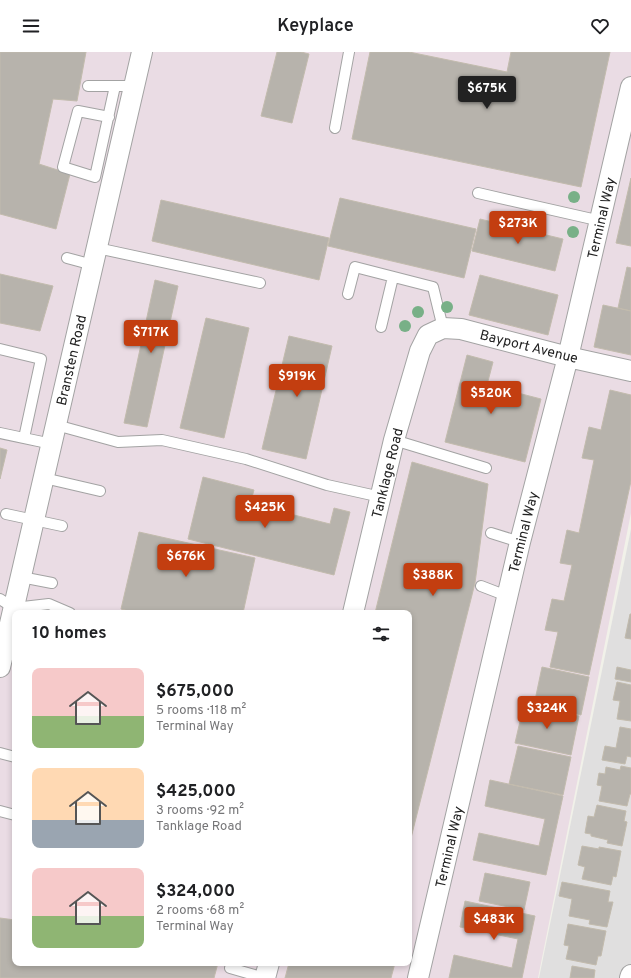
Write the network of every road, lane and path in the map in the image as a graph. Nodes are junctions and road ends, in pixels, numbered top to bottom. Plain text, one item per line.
1 (142, 52) edge
2 (349, 52) edge
3 (88, 86) dead end
4 (125, 86) junction
5 (631, 87) edge
6 (108, 117) junction
7 (336, 128) dead end
8 (478, 193) dead end
9 (601, 221) junction
10 (95, 257) junction
11 (67, 258) dead end
12 (393, 277) junction
13 (260, 283) dead end
14 (348, 294) dead end
15 (381, 327) dead end
16 (435, 332) junction
17 (0, 349) edge
18 (568, 357) junction
19 (631, 371) edge
20 (56, 425) junction
21 (0, 433) edge
22 (24, 438) junction
23 (394, 440) junction
24 (52, 444) junction
25 (486, 468) dead end
26 (44, 478) junction
27 (100, 491) dead end
28 (381, 497) junction
29 (6, 514) dead end
30 (34, 519) junction
31 (62, 526) dead end
32 (491, 533) dead end
33 (520, 542) junction
34 (21, 577) junction
35 (52, 583) dead end
36 (481, 586) dead end
37 (507, 596) junction
38 (7, 604) edge
39 (63, 610) edge
40 (354, 610) edge
41 (10, 649) edge
42 (0, 668) edge
43 (0, 753) edge
44 (12, 756) edge
45 (0, 811) edge
46 (12, 814) edge
47 (268, 966) edge
48 (230, 968) dead end
49 (265, 978) edge
50 (418, 978) edge

1 - 4 street, Bransten Road
2 - 7 lane
3 - 4 lane
4 - 6 lane
4 - 10 street, Bransten Road
5 - 9 street, Terminal Way
6 - 6 lane
8 - 9 lane
9 - 18 street, Terminal Way
10 - 11 lane
10 - 13 lane
10 - 20 street, Bransten Road
12 - 14 lane
12 - 15 lane
12 - 16 lane
16 - 18 street, Bayport Avenue
16 - 23 street, Tanklage Road
17 - 22 lane
18 - 19 street, Bayport Avenue
18 - 33 street, Terminal Way
20 - 24 street, Bransten Road
20 - 28 lane
21 - 22 lane
22 - 24 lane
23 - 25 lane
23 - 28 street, Tanklage Road
24 - 26 street, Bransten Road
26 - 27 lane
26 - 30 street, Bransten Road
28 - 40 street, Tanklage Road
29 - 30 lane
30 - 31 lane
30 - 34 street, Bransten Road
32 - 33 lane
33 - 37 street, Terminal Way
34 - 35 lane
34 - 38 street, Bransten Road
36 - 37 lane
37 - 50 street, Terminal Way
38 - 39 lane
38 - 41 street, Bransten Road
41 - 42 street, Bransten Road
43 - 44 lane
45 - 46 lane
47 - 49 street
48 - 49 lane

